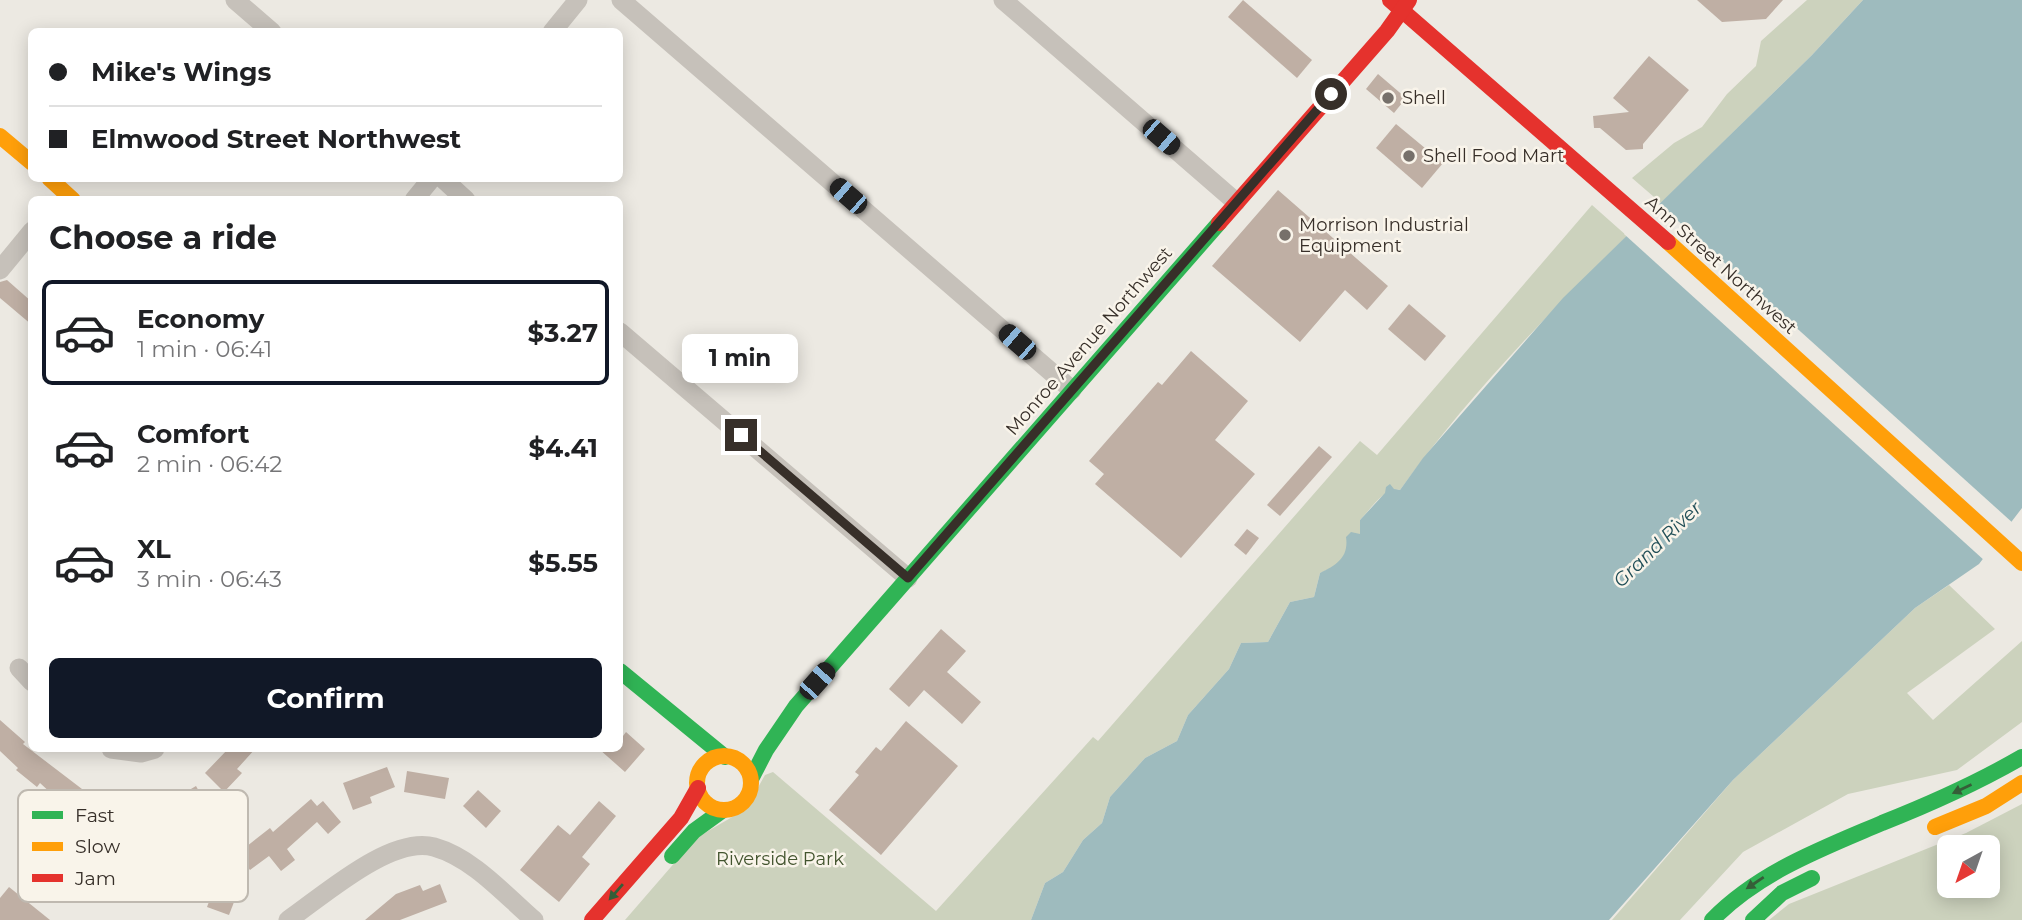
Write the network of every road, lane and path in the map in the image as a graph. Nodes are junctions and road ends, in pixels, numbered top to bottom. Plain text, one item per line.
1 (235, 0) edge
2 (578, 0) edge
3 (621, 0) edge
4 (1003, 0) edge
5 (1400, 3) edge
6 (267, 28) edge
7 (555, 28) edge
8 (0, 136) edge
9 (28, 160) edge
10 (52, 182) edge
11 (429, 182) edge
12 (446, 182) edge
13 (64, 196) edge
14 (417, 196) edge
15 (462, 196) edge
16 (1237, 202) junction
17 (28, 236) edge
18 (0, 270) edge
19 (623, 335) edge
20 (1072, 390) junction
21 (2022, 563) edge
22 (908, 578) junction
23 (623, 674) edge
24 (656, 703) junction
25 (796, 706) junction
26 (728, 757) junction
27 (2022, 757) edge
28 (751, 779) junction
29 (698, 783) junction
30 (2022, 783) edge
31 (723, 810) junction
32 (1924, 832) dead end
33 (663, 838) junction
34 (677, 850) junction
35 (661, 868) dead end
36 (1826, 873) dead end
37 (288, 920) edge
38 (534, 920) edge
39 (592, 920) edge
40 (1712, 920) edge
41 (1753, 920) edge

1 - 6 street
2 - 7 street
3 - 20 street
4 - 16 street
5 - 16 main road, Monroe Avenue Northwest
5 - 21 main road, Ann Street Northwest
8 - 9 main road
10 - 13 main road
11 - 14 street
12 - 15 street
16 - 20 main road, Monroe Avenue Northwest
17 - 18 street
19 - 22 street
20 - 22 main road, Monroe Avenue Northwest
22 - 25 main road, Monroe Avenue Northwest
23 - 24 main road
24 - 26 main road
24 - 29 main road
25 - 26 main road, Monroe Avenue Northwest
25 - 28 main road, Monroe Avenue Northwest
26 - 28 main road
26 - 29 main road
27 -> 40 main road
28 - 31 main road
29 - 31 main road
29 - 33 main road
30 - 32 main road
31 - 34 main road
33 - 34 main road
33 -> 39 main road
34 - 35 main road
36 - 41 main road
37 - 38 street

